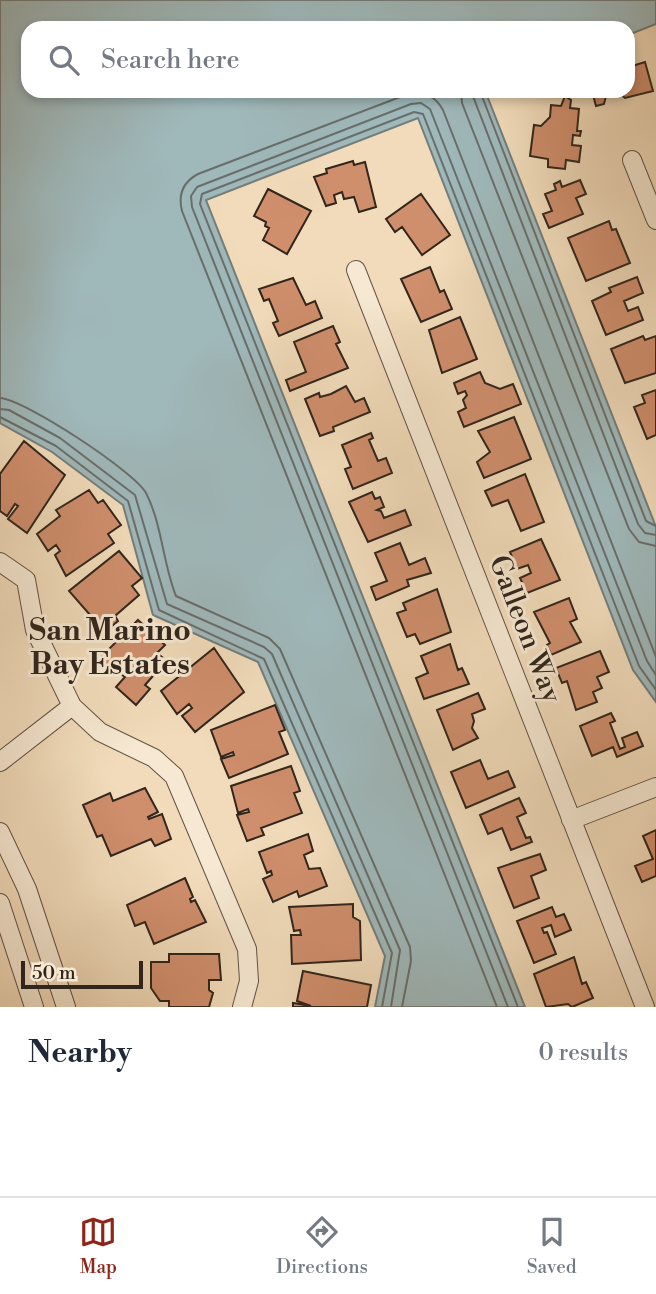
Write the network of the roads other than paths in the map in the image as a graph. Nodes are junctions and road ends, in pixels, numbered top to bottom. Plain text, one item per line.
1 (632, 160) dead end
2 (656, 220) edge
3 (356, 270) dead end
4 (0, 562) edge
5 (72, 706) junction
6 (0, 762) edge
7 (656, 787) edge
8 (571, 820) junction
9 (0, 832) edge
10 (0, 902) edge
11 (34, 1007) edge
12 (65, 1007) edge
13 (242, 1007) edge
14 (645, 1007) edge

1 - 2 street
3 - 8 street, Galleon Way
4 - 5 street
5 - 6 street
5 - 13 street
7 - 8 street
8 - 14 street, Galleon Way
9 - 12 street
10 - 11 street

